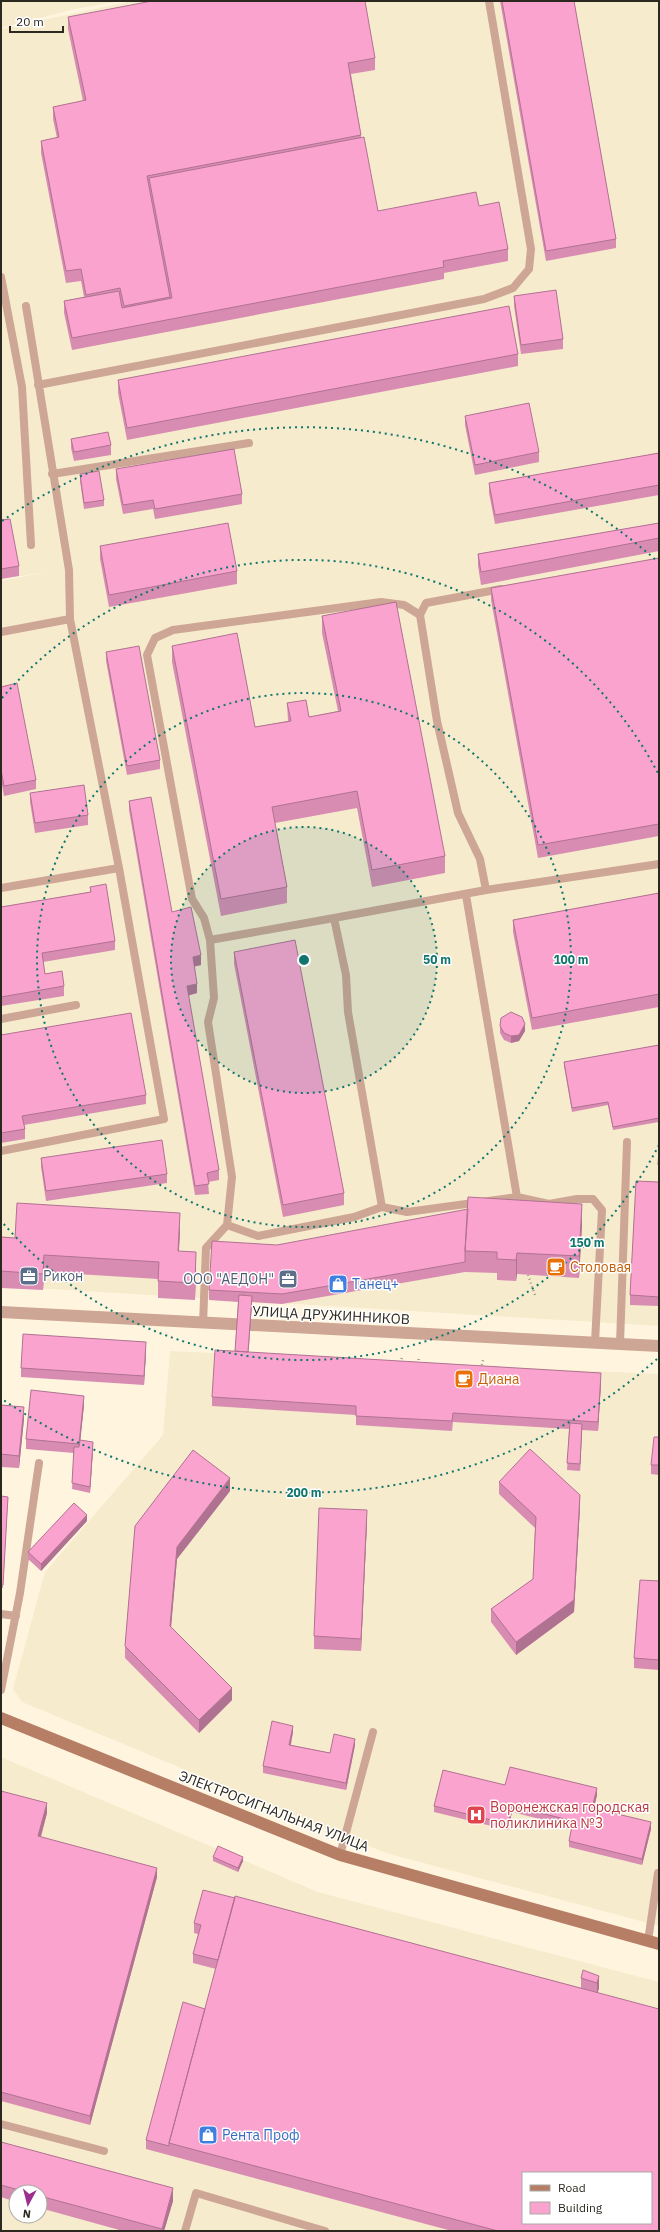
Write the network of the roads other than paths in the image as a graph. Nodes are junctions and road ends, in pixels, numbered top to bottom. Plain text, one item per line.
1 (489, 1) edge
2 (1, 277) edge
3 (26, 306) dead end
4 (38, 385) junction
5 (249, 442) dead end
6 (52, 474) junction
7 (31, 545) dead end
8 (511, 587) edge
9 (420, 614) junction
10 (70, 619) junction
11 (1, 632) edge
12 (659, 864) edge
13 (119, 868) junction
14 (1, 888) edge
15 (486, 890) junction
16 (466, 894) junction
17 (334, 918) junction
18 (210, 940) junction
19 (76, 1005) dead end
20 (1, 1019) edge
21 (627, 1142) dead end
22 (1, 1151) edge
23 (517, 1197) junction
24 (382, 1207) junction
25 (227, 1225) junction
26 (590, 1280) dead end
27 (599, 1285) junction
28 (1, 1312) edge
29 (203, 1324) junction
30 (595, 1342) junction
31 (620, 1344) junction
32 (659, 1346) edge
33 (39, 1463) dead end
34 (1, 1614) edge
35 (16, 1616) junction
36 (1, 1690) edge
37 (1, 1718) edge
38 (373, 1732) dead end
39 (340, 1855) junction
40 (658, 1874) edge
41 (653, 1943) edge
42 (1, 2124) edge
43 (104, 2151) dead end
44 (184, 2231) edge
45 (325, 2231) edge

1 - 4 lane
2 - 7 lane
3 - 4 lane
4 - 6 lane
5 - 6 lane
6 - 10 lane
8 - 9 lane
9 - 15 lane
9 - 18 lane
10 - 11 lane
10 - 13 lane
12 - 15 lane
13 - 14 lane
13 - 22 lane
15 - 16 lane
16 - 17 lane
16 - 23 lane
17 - 18 lane
17 - 24 lane
18 - 25 lane
19 - 20 lane
21 - 31 lane
23 - 24 lane
23 - 27 lane
24 - 25 lane
25 - 29 lane
26 - 27 lane
27 - 30 lane
28 - 29 street, УЛИЦА ДРУЖИННИКОВ
29 - 30 street, УЛИЦА ДРУЖИННИКОВ
30 - 31 street, УЛИЦА ДРУЖИННИКОВ
31 - 32 street, УЛИЦА ДРУЖИННИКОВ
33 - 35 lane
34 - 35 lane
35 - 36 lane
37 - 39 street, ЭЛЕКТРОСИГНАЛЬНАЯ УЛИЦА
38 - 39 lane
39 - 41 street, ЭЛЕКТРОСИГНАЛЬНАЯ УЛИЦА
40 - 41 lane
42 - 43 lane
44 - 45 lane

